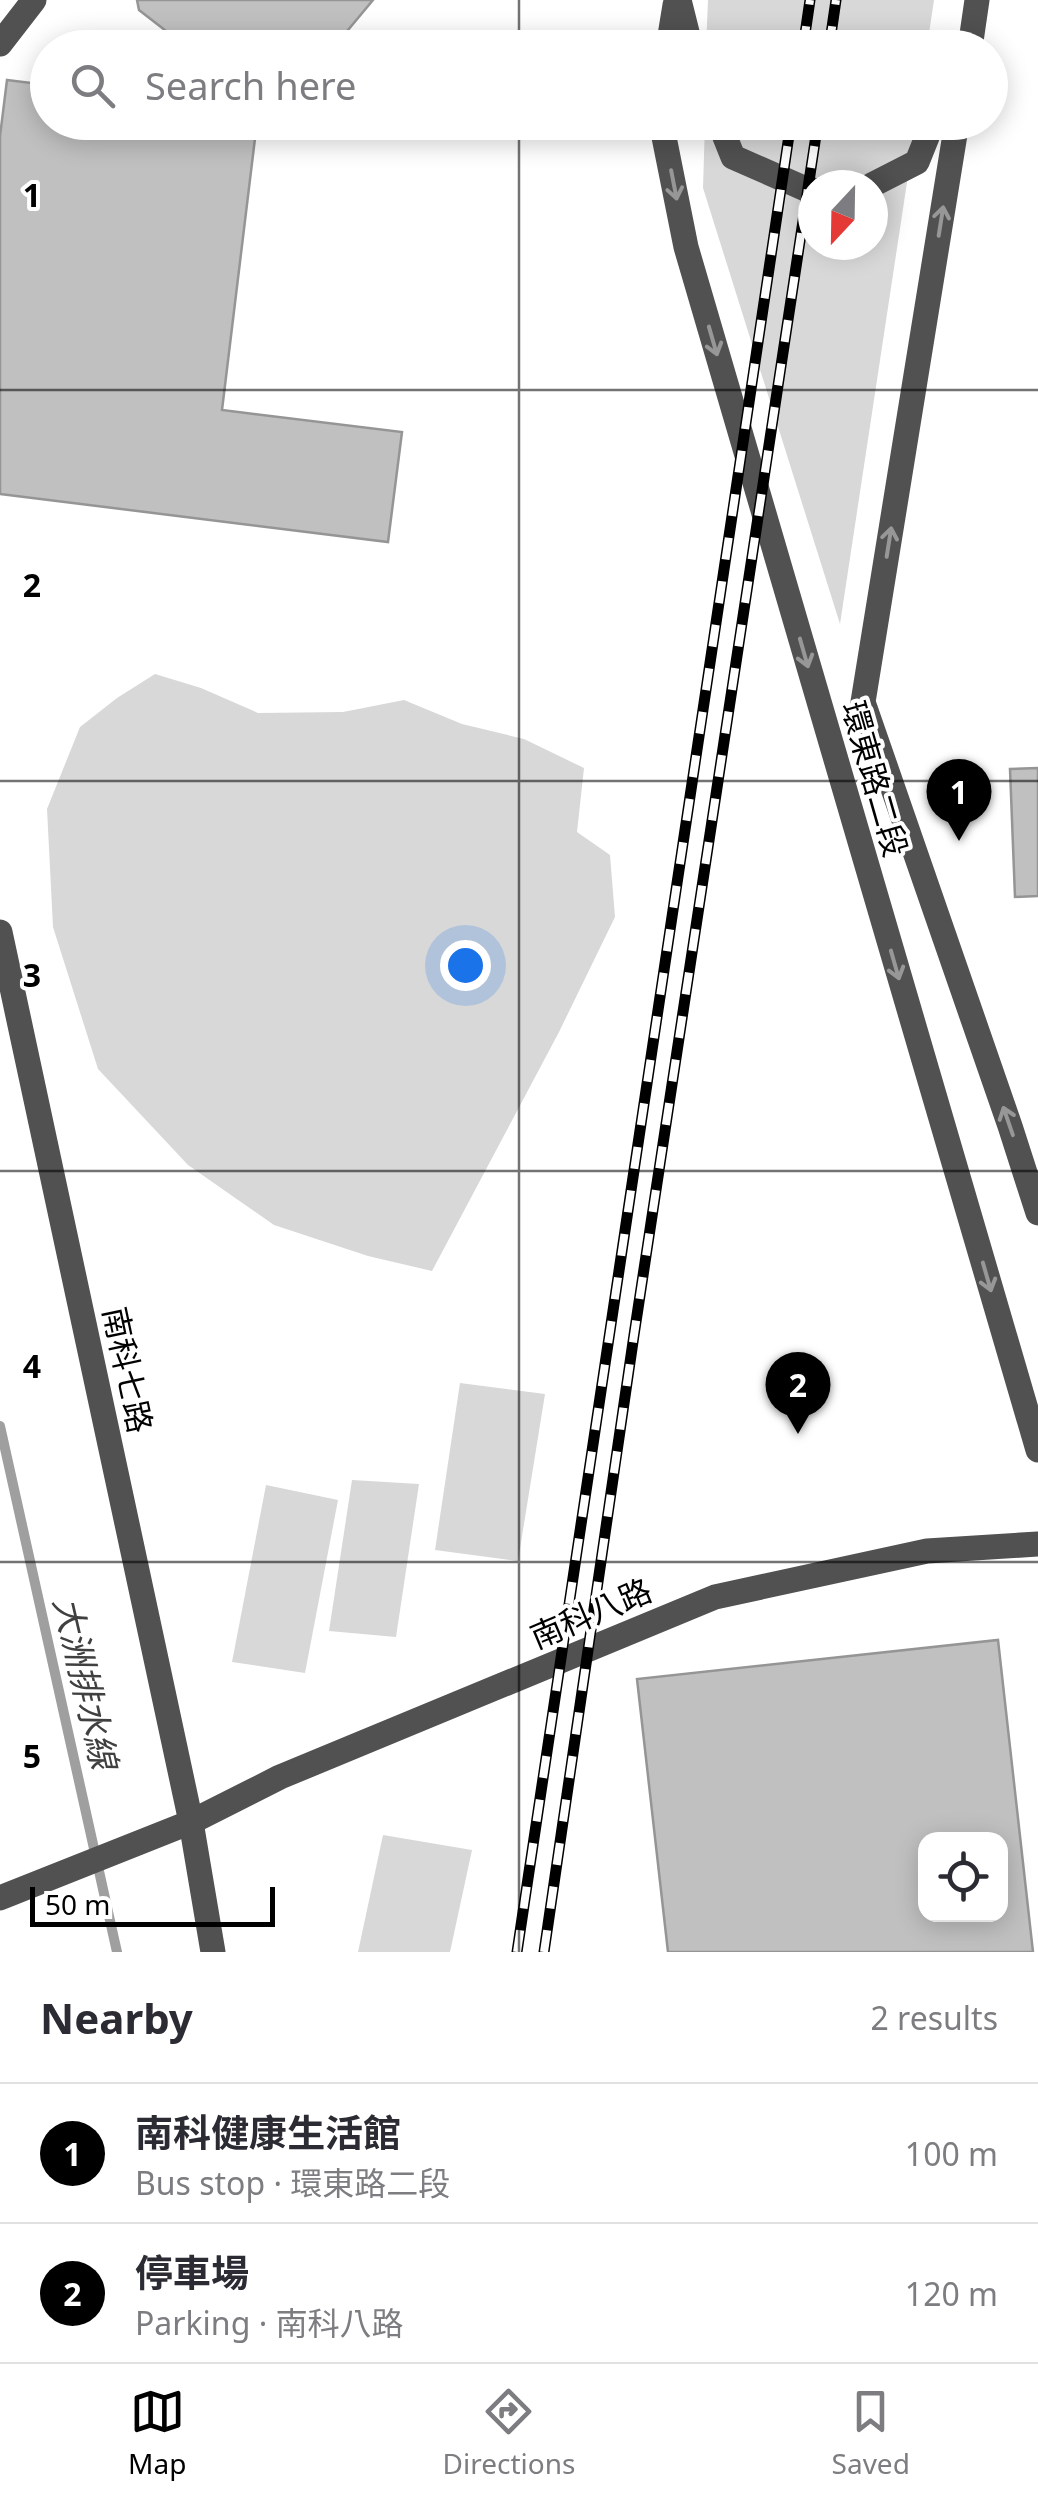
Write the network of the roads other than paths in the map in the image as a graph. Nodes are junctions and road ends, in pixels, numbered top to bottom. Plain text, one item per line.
1 (34, 0) edge
2 (678, 0) edge
3 (672, 30) edge
4 (686, 30) edge
5 (0, 44) edge
6 (665, 140) edge
7 (726, 140) edge
8 (925, 140) edge
9 (954, 140) edge
10 (888, 177) edge
11 (798, 186) edge
12 (0, 932) edge
13 (1038, 1213) edge
14 (1038, 1450) edge
15 (1038, 1544) edge
16 (191, 1822) junction
17 (0, 1898) edge
18 (213, 1952) edge

1 - 5 street
2 - 3 street
2 - 4 street
6 -> 14 street, 環東路二段
7 - 11 street
8 - 10 street
13 -> 9 street, 環東路二段
12 - 16 street, 南科七路
15 - 16 street, 南科八路
16 - 17 street, 南科八路
16 - 18 street, 南科七路

